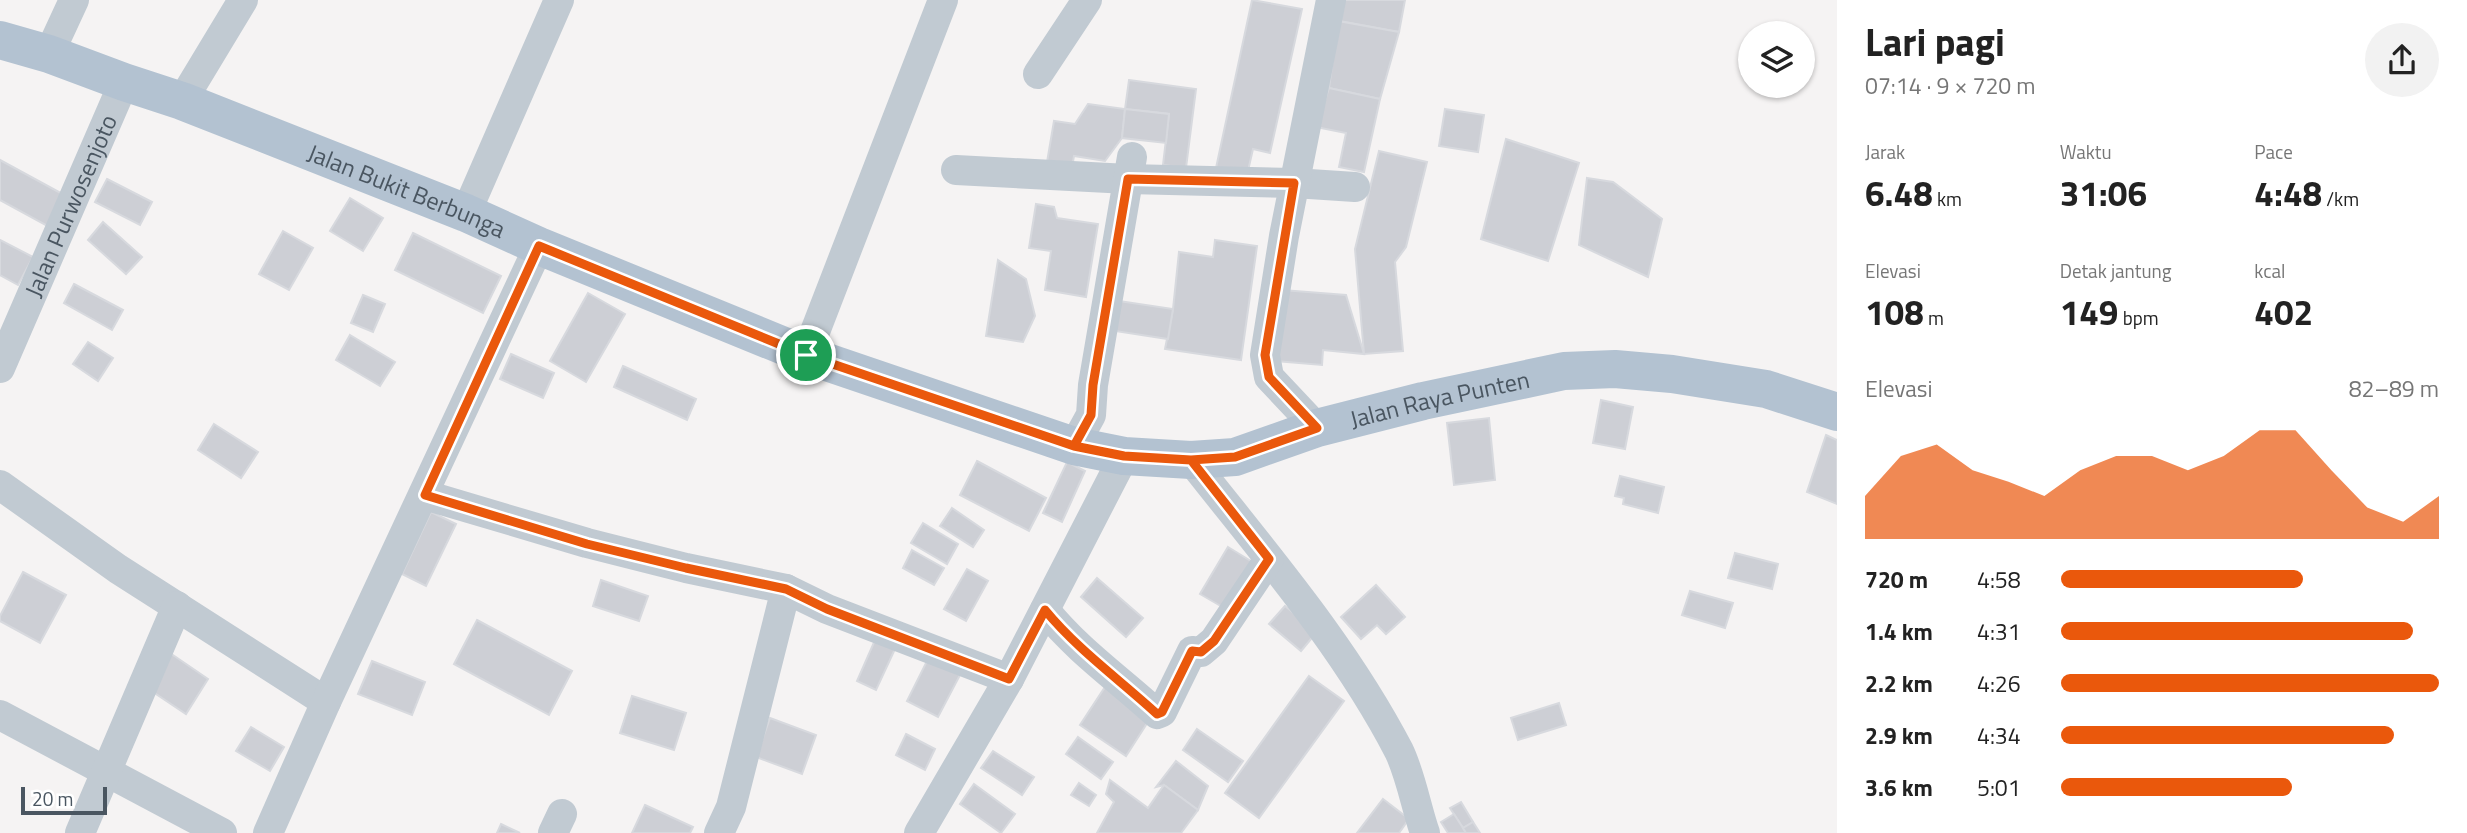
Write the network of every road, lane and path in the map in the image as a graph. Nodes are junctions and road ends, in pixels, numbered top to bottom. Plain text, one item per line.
1 (74, 0) edge
2 (243, 0) edge
3 (558, 0) edge
4 (943, 0) edge
5 (1087, 0) edge
6 (1331, 0) edge
7 (0, 40) edge
8 (49, 54) junction
9 (1038, 74) dead end
10 (124, 82) junction
11 (182, 100) junction
12 (1130, 168) junction
13 (956, 170) dead end
14 (1294, 183) junction
15 (1355, 187) dead end
16 (466, 213) junction
17 (539, 246) junction
18 (806, 355) junction
19 (0, 368) edge
20 (1837, 412) edge
21 (1317, 428) junction
22 (1082, 430) junction
23 (1124, 456) junction
24 (1191, 460) junction
25 (0, 485) edge
26 (425, 495) junction
27 (1269, 559) junction
28 (786, 589) junction
29 (177, 606) junction
30 (1045, 610) junction
31 (1009, 679) junction
32 (327, 702) junction
33 (0, 715) edge
34 (106, 770) junction
35 (80, 833) edge
36 (222, 833) edge
37 (268, 833) edge
38 (719, 833) edge
39 (919, 833) edge
40 (1424, 833) edge

1 - 8 street
2 - 11 street
3 - 16 street
4 - 18 street
5 - 9 street
6 - 14 street
7 - 8 main road, Jalan Bukit Berbunga
8 - 10 main road, Jalan Bukit Berbunga
10 - 11 main road, Jalan Bukit Berbunga
10 - 19 street, Jalan Purwosenjoto
11 - 16 main road, Jalan Bukit Berbunga
12 - 13 street
12 - 14 street
12 - 22 street
14 - 15 street
14 - 21 street
16 - 17 main road, Jalan Bukit Berbunga
17 - 18 main road, Jalan Bukit Berbunga
17 - 26 street
18 - 22 main road, Jalan Raya Punten
20 - 21 main road, Jalan Raya Punten
21 - 24 main road, Jalan Raya Punten
22 - 23 main road, Jalan Raya Punten
23 - 24 main road, Jalan Raya Punten
23 - 30 street
24 - 27 street
25 - 29 street
26 - 28 street
26 - 32 street
27 - 30 street
27 - 40 street
28 - 31 street
28 - 38 street
29 - 32 street
29 - 34 street
30 - 31 street
31 - 39 street
32 - 37 street
33 - 34 street
34 - 35 street
34 - 36 street

